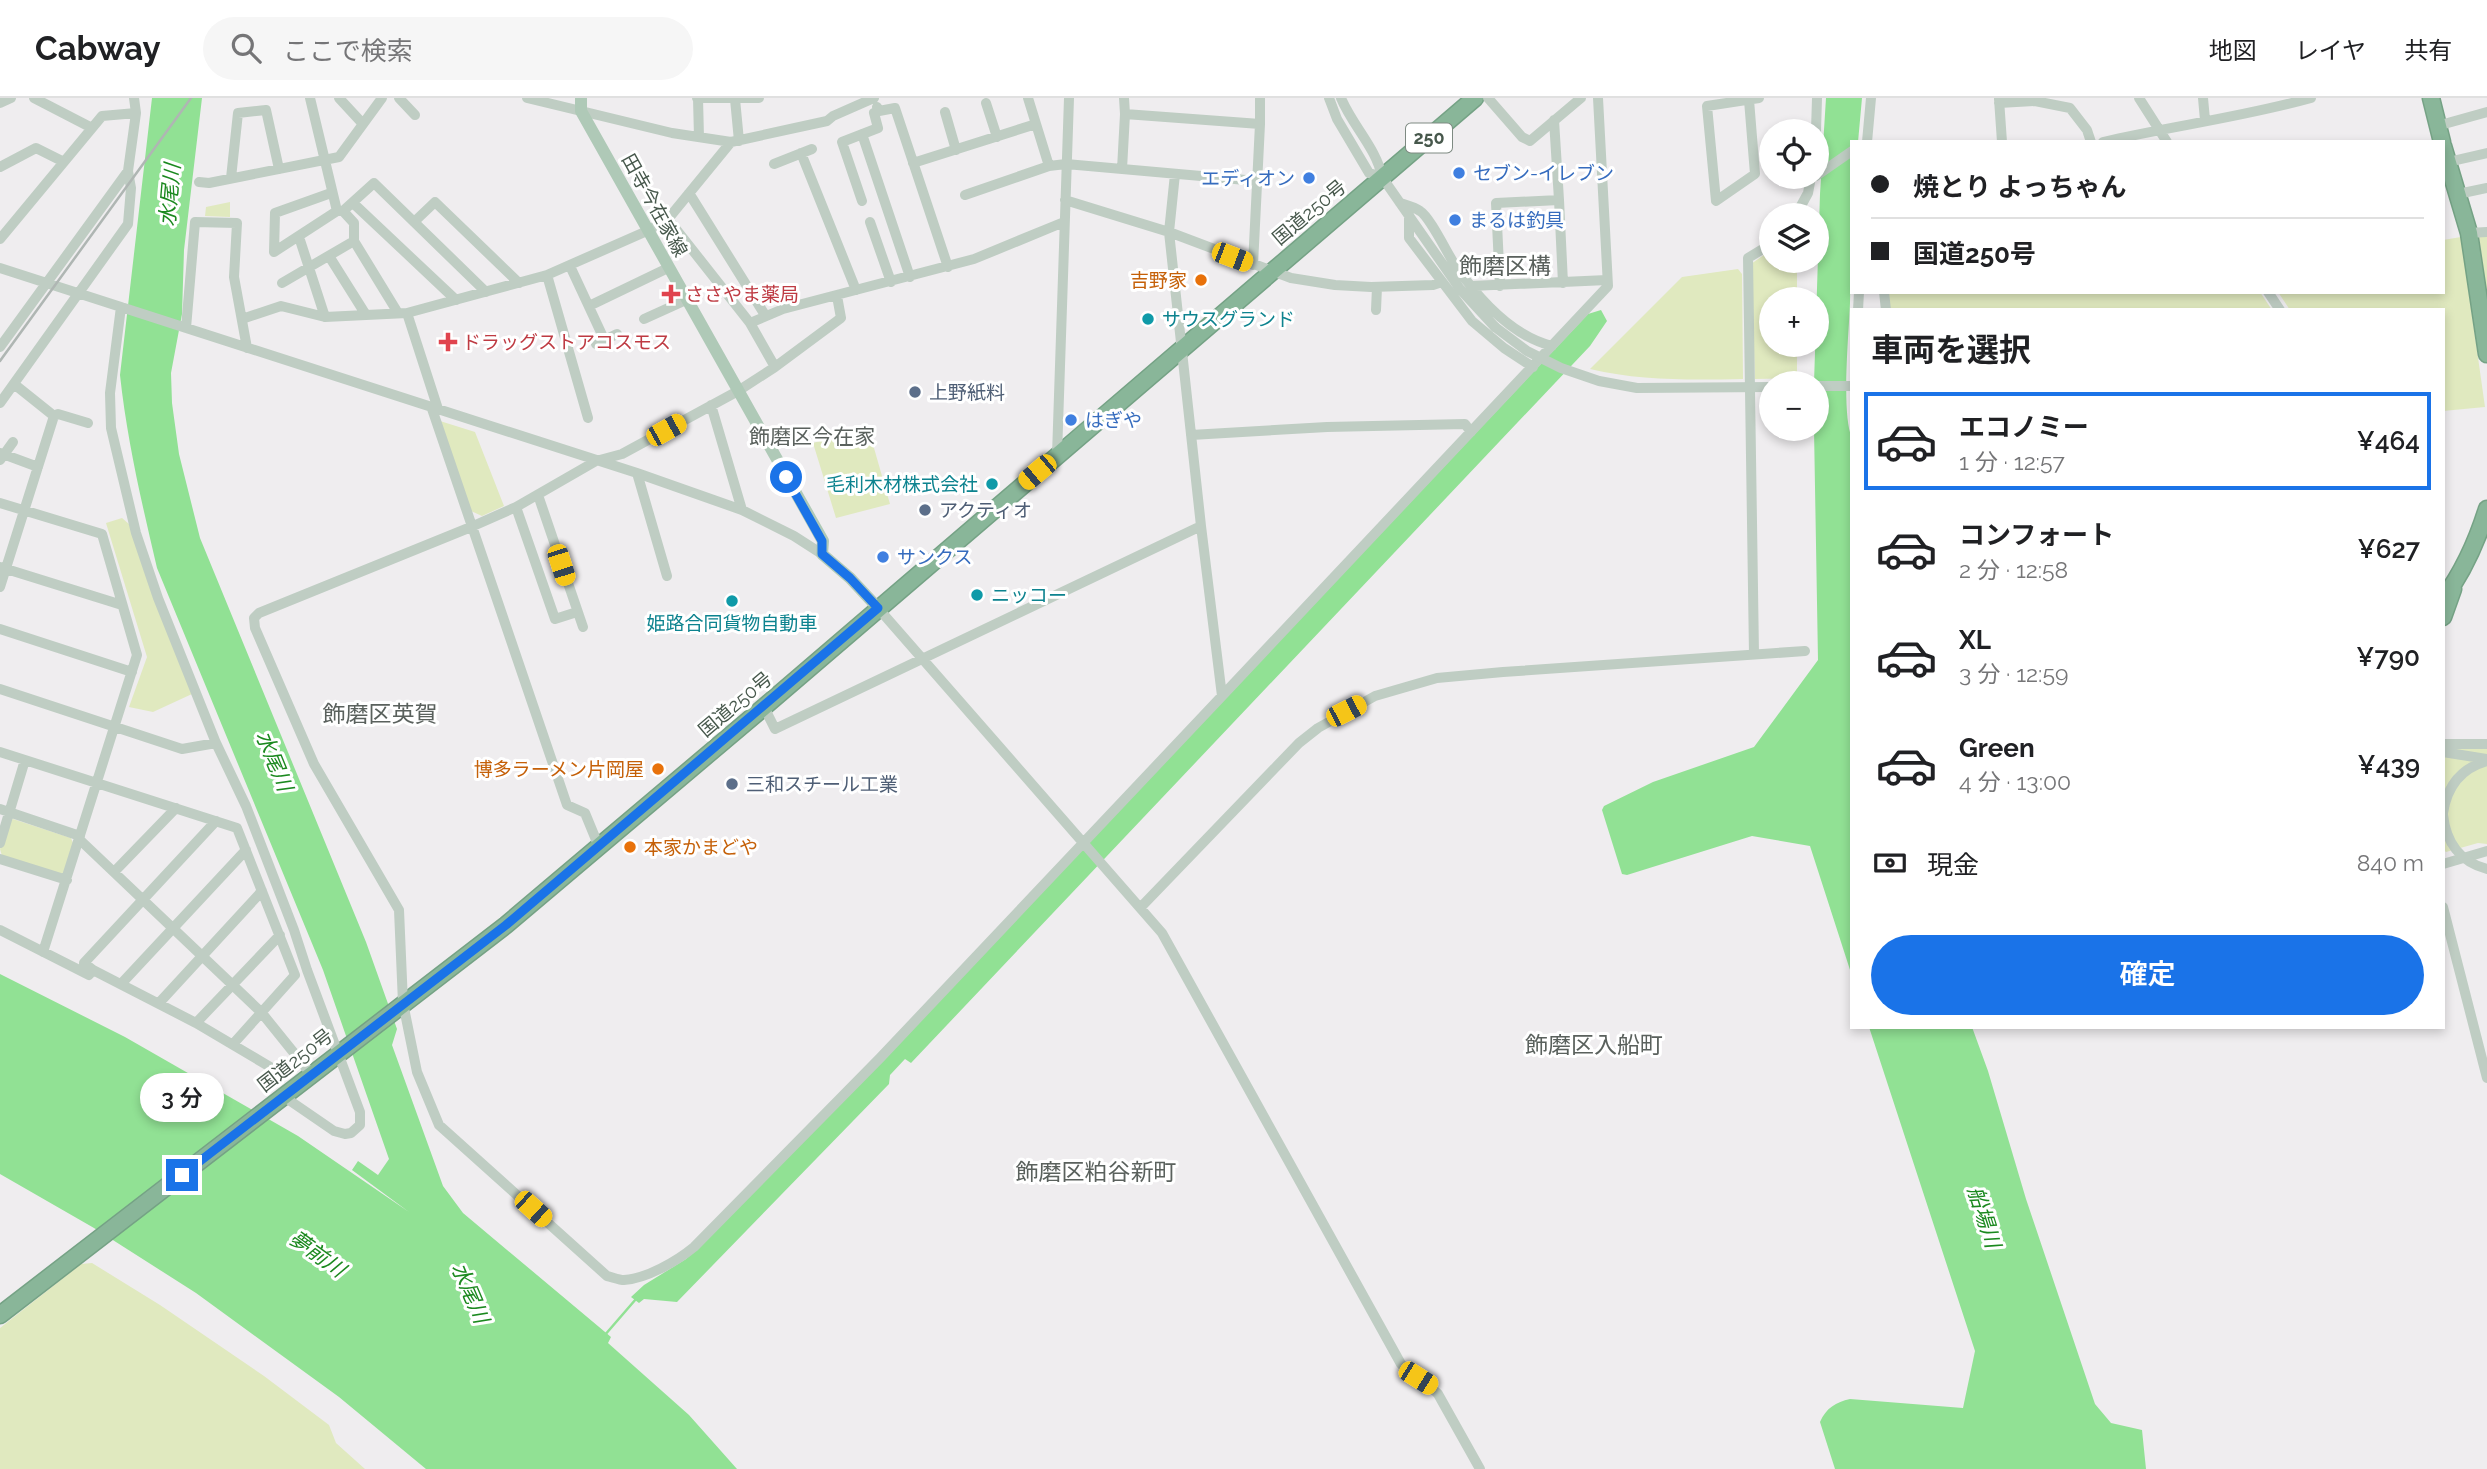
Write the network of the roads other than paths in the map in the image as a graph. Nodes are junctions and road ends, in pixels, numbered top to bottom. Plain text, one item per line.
1 (11, 98) edge
2 (34, 98) edge
3 (134, 98) edge
4 (310, 98) edge
5 (339, 98) edge
6 (382, 98) edge
7 (399, 98) edge
8 (527, 98) edge
9 (698, 98) edge
10 (705, 98) edge
11 (759, 98) edge
12 (874, 98) edge
13 (1028, 98) edge
14 (1069, 98) edge
15 (1124, 98) edge
16 (1260, 98) edge
17 (1329, 98) edge
18 (1341, 98) edge
19 (1475, 98) edge
20 (1488, 98) edge
21 (1581, 98) edge
22 (1598, 98) edge
23 (1817, 98) edge
24 (1871, 98) edge
25 (2139, 98) edge
26 (2203, 98) edge
27 (2262, 98) edge
28 (2312, 98) edge
29 (2431, 98) edge
30 (732, 99) edge
31 (1754, 99) edge
32 (1721, 101) edge
33 (1999, 101) edge
34 (0, 103) edge
35 (986, 103) dead end
36 (581, 105) edge
37 (879, 111) junction
38 (945, 111) dead end
39 (2263, 111) junction
40 (2487, 112) edge
41 (136, 113) junction
42 (1125, 114) junction
43 (415, 115) dead end
44 (1816, 119) edge
45 (1554, 120) junction
46 (2205, 120) junction
47 (363, 124) junction
48 (1036, 124) junction
49 (1260, 124) junction
50 (92, 128) junction
51 (2158, 128) junction
52 (862, 134) junction
53 (699, 137) junction
54 (997, 137) junction
55 (2441, 138) edge
56 (1866, 140) edge
57 (2001, 140) edge
58 (2090, 140) edge
59 (2111, 140) edge
60 (2166, 140) edge
61 (735, 141) junction
62 (956, 150) junction
63 (1850, 152) edge
64 (2445, 152) edge
65 (2487, 153) edge
66 (324, 161) junction
67 (64, 162) junction
68 (2448, 162) junction
69 (913, 163) junction
70 (774, 164) dead end
71 (1066, 164) junction
72 (1049, 166) junction
73 (0, 167) edge
74 (1829, 167) edge
75 (279, 169) junction
76 (1122, 169) junction
77 (128, 171) junction
78 (1175, 174) junction
79 (1382, 177) junction
80 (230, 178) junction
81 (1257, 181) junction
82 (199, 182) dead end
83 (2487, 188) edge
84 (331, 192) junction
85 (690, 193) junction
86 (2458, 194) junction
87 (965, 195) dead end
88 (1065, 200) junction
89 (1559, 200) junction
90 (862, 201) dead end
91 (353, 203) junction
92 (1400, 203) junction
93 (340, 211) junction
94 (362, 212) junction
95 (1409, 215) junction
96 (668, 219) junction
97 (414, 222) junction
98 (870, 222) dead end
99 (1064, 222) junction
100 (354, 223) junction
101 (647, 231) junction
102 (1169, 232) junction
103 (2487, 232) edge
104 (2469, 233) junction
105 (299, 237) junction
106 (0, 239) edge
107 (354, 241) junction
108 (1759, 251) edge
109 (329, 256) junction
110 (1253, 265) junction
111 (570, 266) junction
112 (948, 267) junction
113 (0, 268) edge
114 (309, 268) junction
115 (668, 268) junction
116 (1272, 271) junction
117 (547, 275) junction
118 (910, 276) junction
119 (1607, 280) junction
120 (891, 282) junction
121 (1442, 282) junction
122 (47, 283) junction
123 (282, 283) dead end
124 (519, 283) junction
125 (1563, 283) junction
126 (1471, 286) junction
127 (1500, 286) junction
128 (1377, 287) junction
129 (856, 290) junction
130 (486, 292) junction
131 (78, 293) junction
132 (837, 296) junction
133 (456, 300) junction
134 (686, 300) junction
135 (589, 306) junction
136 (121, 307) junction
137 (1376, 310) dead end
138 (402, 313) junction
139 (366, 315) junction
140 (765, 315) junction
141 (325, 317) junction
142 (242, 318) junction
143 (644, 319) dead end
144 (750, 323) junction
145 (189, 329) junction
146 (617, 334) dead end
147 (1552, 346) junction
148 (0, 347) edge
149 (247, 348) junction
150 (1181, 349) junction
151 (2487, 354) edge
152 (1533, 367) junction
153 (775, 368) junction
154 (14, 384) junction
155 (1829, 386) edge
156 (1850, 386) edge
157 (1759, 387) edge
158 (738, 391) junction
159 (0, 403) edge
160 (711, 405) junction
161 (434, 407) junction
162 (54, 416) junction
163 (588, 418) dead end
164 (88, 422) dead end
165 (1471, 432) junction
166 (1191, 435) junction
167 (13, 442) dead end
168 (1057, 455) junction
169 (1, 456) edge
170 (596, 461) junction
171 (38, 467) junction
172 (637, 473) junction
173 (538, 495) junction
174 (0, 503) edge
175 (516, 507) junction
176 (2487, 509) edge
177 (743, 510) junction
178 (25, 512) junction
179 (1202, 526) junction
180 (471, 527) junction
181 (822, 554) junction
182 (3, 568) edge
183 (667, 576) dead end
184 (2449, 586) edge
185 (0, 587) edge
186 (122, 605) junction
187 (2445, 607) edge
188 (878, 608) junction
189 (577, 612) junction
190 (583, 627) dead end
191 (0, 629) edge
192 (1805, 651) dead end
193 (1754, 654) junction
194 (922, 657) junction
195 (132, 673) junction
196 (0, 689) edge
197 (1222, 696) junction
198 (764, 707) junction
199 (115, 726) junction
200 (216, 743) junction
201 (2445, 744) edge
202 (2487, 744) edge
203 (0, 752) edge
204 (2445, 752) edge
205 (25, 760) junction
206 (2487, 760) edge
207 (97, 782) junction
208 (2445, 806) edge
209 (176, 808) junction
210 (5, 811) edge
211 (216, 821) junction
212 (2445, 830) edge
213 (80, 838) junction
214 (1083, 841) junction
215 (0, 843) edge
216 (598, 847) junction
217 (246, 850) junction
218 (2487, 851) edge
219 (0, 859) edge
220 (2445, 863) edge
221 (2487, 869) edge
222 (114, 872) junction
223 (67, 880) junction
224 (262, 891) junction
225 (142, 899) junction
226 (1141, 907) junction
227 (2445, 915) edge
228 (173, 928) junction
229 (0, 930) edge
230 (280, 935) junction
231 (43, 952) junction
232 (203, 956) junction
233 (93, 970) junction
234 (121, 984) junction
235 (232, 984) junction
236 (159, 1003) junction
237 (402, 1003) junction
238 (261, 1012) junction
239 (196, 1023) junction
240 (233, 1044) junction
241 (337, 1053) junction
242 (277, 1071) dead end
243 (311, 1073) junction
244 (2487, 1078) edge
245 (283, 1097) junction
246 (0, 1315) edge
247 (1480, 1469) edge

1 - 34 street
2 - 50 street
3 - 41 street
4 - 66 street
5 - 47 street
6 - 47 street
7 - 43 street
8 - 36 street
9 - 10 street
9 - 53 street
10 - 30 street
11 - 30 street
12 - 37 street
12 - 61 street
13 - 48 street
14 - 71 street
15 - 42 street
16 - 49 street
17 - 79 street
18 - 79 street
19 - 79 highway, 国道250号 / 250
20 - 45 street
21 - 45 street
22 - 119 street
23 - 44 street
24 - 56 street
25 - 51 street
26 - 46 street
27 - 39 street
28 - 39 street
29 - 55 highway
30 - 61 street
31 - 32 street
31 - 32 street
33 - 57 street
33 - 58 street
35 - 54 street
36 - 53 street
36 - 101 main road, 田寺今在家線
37 - 52 street
37 - 69 street
38 - 62 street
39 - 46 street
40 - 55 street
41 - 50 street
41 - 77 street
42 - 49 street
42 - 76 street
45 - 89 street
46 - 51 street
47 - 66 street
48 - 54 street
48 - 72 street
49 - 81 street
50 - 67 street
51 - 59 street
51 - 60 street
52 - 90 street
52 - 118 street
53 - 61 street
54 - 62 street
61 - 85 street
62 - 69 street
63 - 74 street
64 - 68 highway
65 - 68 street
66 - 75 street
66 - 84 street
67 - 73 street
67 - 106 street
68 - 86 highway
69 - 112 street
70 - 129 street
71 - 72 street
71 - 76 street
71 - 88 street
72 - 87 street
75 - 80 street
75 - 80 street
76 - 78 street
77 - 122 street
77 - 131 street
78 - 81 street
78 - 102 street
79 - 92 street
79 - 116 highway, 国道250号 / 250
80 - 82 street
81 - 110 street
83 - 86 street
84 - 93 street
84 - 105 street
85 - 96 street
85 - 140 street
86 - 104 highway
88 - 99 street
88 - 102 street
89 - 125 street
89 - 127 street
91 - 93 street
91 - 94 street
91 - 97 street
92 - 95 street
92 - 126 street
93 - 100 street
93 - 105 street
94 - 100 street
94 - 133 street
95 - 121 street
95 - 157 street, bridge
96 - 101 street
96 - 144 street
97 - 124 street
97 - 130 street
98 - 120 street
99 - 112 street
99 - 168 street
100 - 107 street
101 - 111 street
101 - 115 main road, 田寺今在家線
102 - 110 street
102 - 150 street
103 - 104 street
104 - 151 highway
105 - 114 street
107 - 109 street
107 - 138 street
108 - 193 street
109 - 114 street
109 - 139 street
110 - 116 street
111 - 117 street
111 - 135 street
112 - 118 street
113 - 122 street
114 - 123 street
114 - 141 street
115 - 134 main road, 田寺今在家線
115 - 135 street
116 - 128 street
116 - 150 highway, 国道250号 / 250
117 - 124 street
117 - 163 street
118 - 120 street
119 - 125 street
119 - 147 street
120 - 129 street
121 - 128 street
121 - 152 street
122 - 131 street
122 - 148 street
124 - 130 street
125 - 127 street
126 - 127 street
126 - 147 street
128 - 137 street
129 - 132 street
130 - 133 street
131 - 136 street
131 - 154 street
132 - 140 street
132 - 153 street
133 - 138 street
134 - 143 street
134 - 158 main road, 田寺今在家線
135 - 146 street
136 - 145 street
136 - 200 street
138 - 139 street
138 - 161 street
139 - 141 street
140 - 144 street
141 - 142 street
142 - 145 street
142 - 149 street
144 - 153 street
145 - 149 street
147 - 152 street
149 - 161 street
150 - 166 street
150 - 168 highway, 国道250号 / 250
152 - 165 street
153 - 158 street
154 - 159 street
154 - 162 street
155 - 156 street
158 - 160 street
158 - 181 main road, 田寺今在家線
160 - 170 street
160 - 177 street
161 - 170 street
161 - 180 street
162 - 164 street
162 - 171 street
165 - 166 street
165 - 197 street
166 - 179 street
167 - 169 street
168 - 188 highway, 国道250号 / 250
169 - 171 street
170 - 172 street
170 - 173 street
171 - 178 street
172 - 177 street
172 - 183 street
173 - 175 street
173 - 189 street
174 - 178 street
175 - 180 street
175 - 189 street
176 - 184 highway
177 - 181 street
178 - 182 street
178 - 186 street
179 - 194 street
179 - 197 street
180 - 216 street
180 - 237 street
181 - 188 main road
182 - 185 street
182 - 186 street
184 - 187 highway
186 - 195 street
188 - 194 street
188 - 198 highway, 国道250号 / 250
189 - 190 street
191 - 195 street
192 - 193 street
193 - 226 street
194 - 198 street
194 - 214 street
195 - 199 street
196 - 199 street
197 - 214 street
198 - 216 highway, 国道250号 / 250
199 - 200 street
199 - 207 street
200 - 241 street
201 - 202 street
203 - 205 street
204 - 206 street
205 - 207 street
205 - 210 street
206 - 208 street
207 - 209 street
207 - 213 street
209 - 211 street
209 - 222 street
210 - 213 street
210 - 215 street
211 - 217 street
211 - 225 street
212 - 221 street, bridge
213 - 222 street
213 - 223 street
214 - 226 street
214 - 237 street
216 - 237 highway, 国道250号 / 250
217 - 224 street
217 - 228 street
218 - 220 street
219 - 223 street
222 - 225 street
223 - 231 street
224 - 230 street
224 - 232 street
225 - 228 street
225 - 233 street
226 - 247 street
227 - 244 street
228 - 232 street
228 - 234 street
229 - 231 street
230 - 235 street
230 - 238 street
231 - 233 street
232 - 235 street
232 - 236 street
233 - 234 street
234 - 236 street
235 - 238 street
235 - 239 street
236 - 239 street
237 - 241 highway, 国道250号 / 250
238 - 240 street
238 - 243 street
239 - 240 street
240 - 242 street
241 - 243 highway, 国道250号 / 250
241 - 245 street
243 - 245 highway, 国道250号 / 250
245 - 246 highway, 国道250号 / 250

